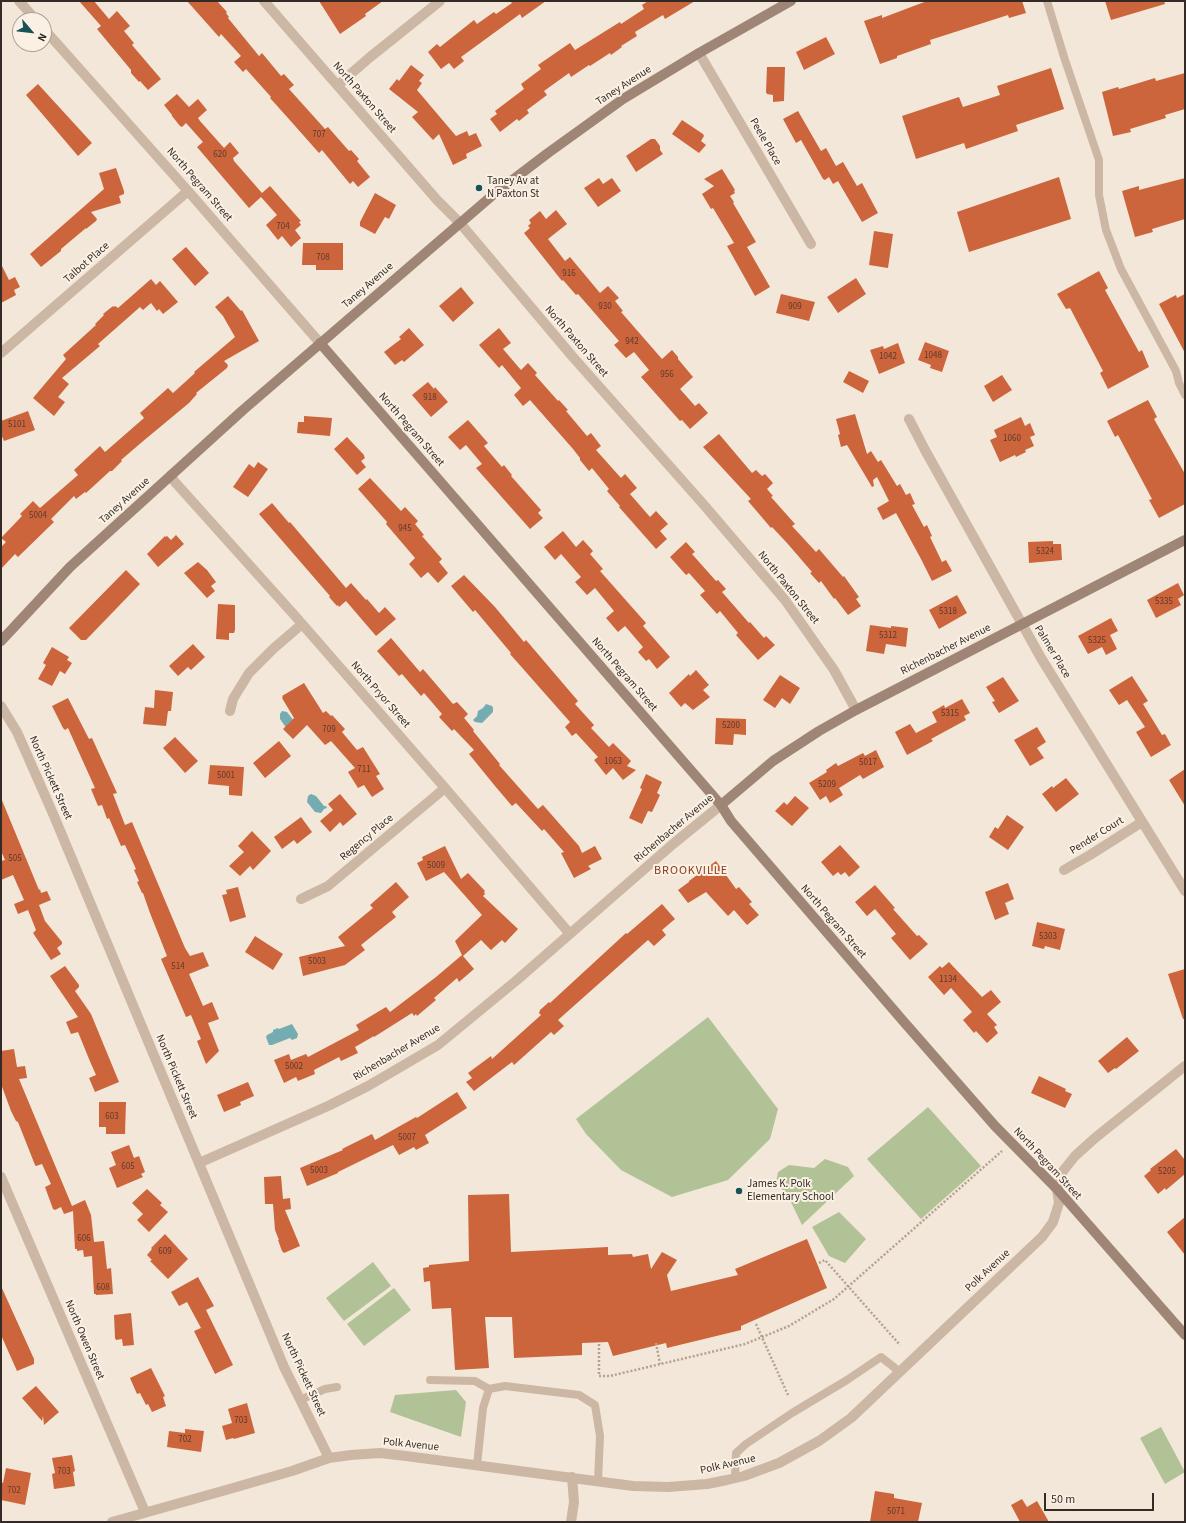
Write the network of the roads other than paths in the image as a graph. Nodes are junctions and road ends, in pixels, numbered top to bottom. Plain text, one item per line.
1 (19, 1) edge
2 (264, 1) edge
3 (440, 1) edge
4 (791, 1) edge
5 (1047, 1) edge
6 (29, 12) edge
7 (52, 38) edge
8 (699, 53) junction
9 (338, 85) junction
10 (188, 191) junction
11 (460, 223) junction
12 (811, 244) dead end
13 (320, 344) junction
14 (1, 352) edge
15 (1185, 395) edge
16 (909, 419) dead end
17 (171, 475) junction
18 (1185, 540) edge
19 (302, 624) junction
20 (1022, 624) junction
21 (1, 641) edge
22 (1, 706) edge
23 (856, 710) junction
24 (230, 711) dead end
25 (445, 788) junction
26 (721, 805) junction
27 (1142, 822) junction
28 (1064, 870) dead end
29 (1185, 892) edge
30 (301, 899) dead end
31 (570, 934) junction
32 (1185, 1066) edge
33 (199, 1163) junction
34 (1, 1177) edge
35 (1057, 1189) junction
36 (1185, 1335) edge
37 (900, 1372) junction
38 (430, 1380) dead end
39 (336, 1387) dead end
40 (489, 1390) junction
41 (300, 1400) junction
42 (329, 1458) junction
43 (477, 1465) junction
44 (572, 1477) junction
45 (735, 1478) junction
46 (598, 1481) junction
47 (145, 1512) junction
48 (112, 1522) edge
49 (571, 1522) edge

1 - 6 street
2 - 9 street, North Paxton Street
3 - 9 street
4 - 8 street, Taney Avenue
5 - 15 lane
7 - 10 street, North Pegram Street
8 - 11 street, Taney Avenue
8 - 12 street, Peele Place
9 - 11 street, North Paxton Street
10 - 13 street, North Pegram Street
10 - 14 street, Talbot Place
11 - 13 street, Taney Avenue
11 - 23 street, North Paxton Street
13 - 17 street, Taney Avenue
13 - 26 street, North Pegram Street
16 - 20 street, Palmer Place
17 - 19 street, North Pryor Street
17 - 21 street, Taney Avenue
18 - 20 street, Richenbacher Avenue
19 - 24 street
19 - 25 street, North Pryor Street
20 - 23 street, Richenbacher Avenue
20 - 27 street, Palmer Place
22 - 33 street, North Pickett Street
23 - 26 street, Richenbacher Avenue
25 - 30 street, Regency Place
25 - 31 street, North Pryor Street
26 - 31 street, Richenbacher Avenue
26 - 35 street, North Pegram Street
27 - 28 street, Pender Court
27 - 29 street, Palmer Place
31 - 33 street, Richenbacher Avenue
32 - 35 street, Polk Avenue
33 - 41 street, North Pickett Street
34 - 47 street, North Owen Street
35 - 36 street, North Pegram Street
35 - 37 street, Polk Avenue
37 - 45 street, Polk Avenue
37 - 45 lane
38 - 40 lane
39 - 41 lane
40 - 43 lane
40 - 46 lane
41 - 42 street, North Pickett Street
42 - 43 street, Polk Avenue
42 - 47 street, Polk Avenue
43 - 44 street, Polk Avenue
44 - 46 street, Polk Avenue
44 - 49 street
45 - 46 street, Polk Avenue
47 - 48 street, Polk Avenue

